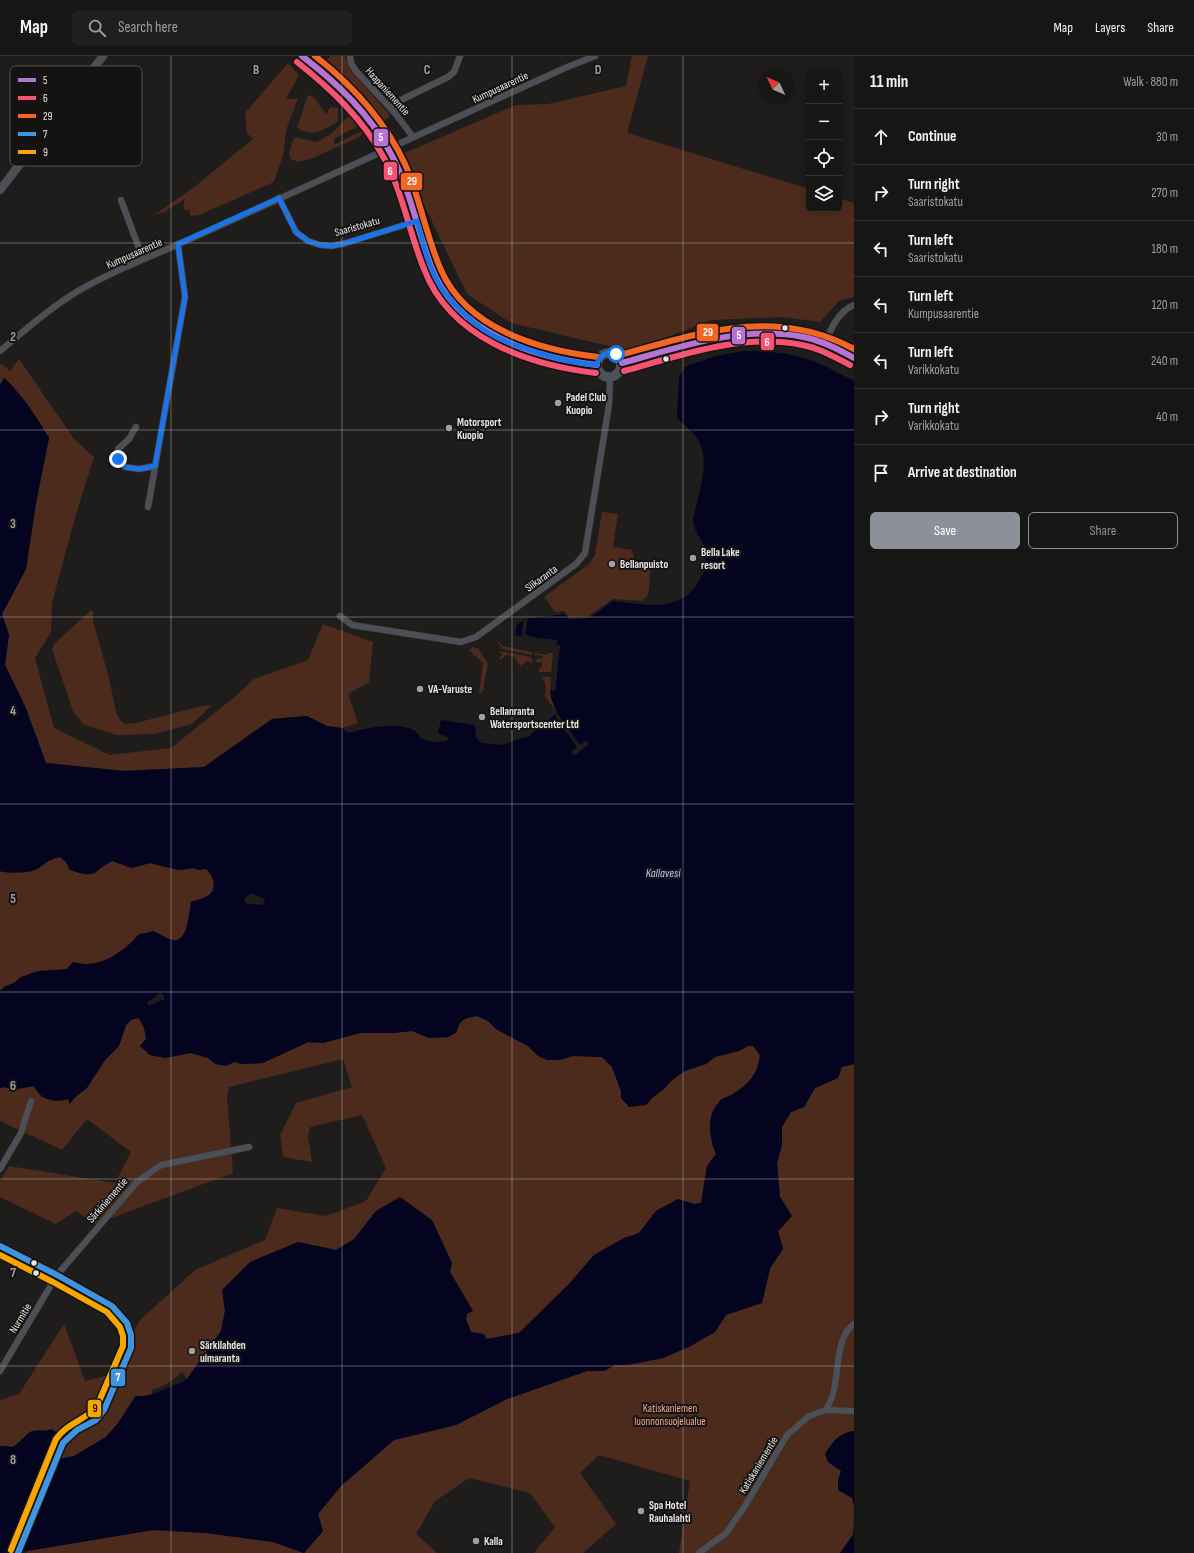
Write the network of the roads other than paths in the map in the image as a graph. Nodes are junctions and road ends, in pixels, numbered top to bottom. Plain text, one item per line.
1 (103, 56) edge
2 (302, 56) edge
3 (350, 56) edge
4 (460, 56) edge
5 (595, 56) edge
6 (95, 66) edge
7 (391, 108) junction
8 (413, 137) junction
9 (18, 166) edge
10 (0, 190) edge
11 (279, 198) junction
12 (122, 200) dead end
13 (417, 221) junction
14 (178, 244) junction
15 (142, 259) junction
16 (854, 305) edge
17 (825, 344) junction
18 (0, 351) edge
19 (854, 358) edge
20 (622, 363) junction
21 (597, 365) junction
22 (610, 378) junction
23 (136, 428) dead end
24 (155, 466) junction
25 (148, 507) dead end
26 (340, 616) dead end
27 (30, 1101) dead end
28 (250, 1147) dead end
29 (0, 1169) edge
30 (2, 1248) edge
31 (0, 1257) edge
32 (57, 1275) junction
33 (854, 1324) edge
34 (0, 1371) edge
35 (826, 1410) junction
36 (854, 1412) edge
37 (699, 1553) edge

1 - 6 street
2 - 13 main road, bridge
3 - 7 street, Haapaniementie
4 - 7 street
5 - 8 street, Kumpusaarentie
7 - 8 street, Haapaniementie
8 - 11 street, Kumpusaarentie
9 - 10 street
11 - 13 street, Saaristokatu
11 - 14 street, Kumpusaarentie
12 - 15 street
13 - 21 main road
14 - 15 street, Kumpusaarentie
14 - 24 street
15 - 18 street, Kumpusaarentie
16 - 17 street
17 - 19 main road
17 - 20 main road
20 - 21 main road
20 - 22 main road
21 - 22 main road
22 - 26 street, Siikaranta
23 - 24 street
24 - 25 street
27 - 29 street
28 - 32 street, Särkiniementie
30 - 31 street
30 - 32 street
32 - 34 street, Nurmitie
33 - 35 street
35 - 36 street
35 - 37 street, Katiskaniementie

